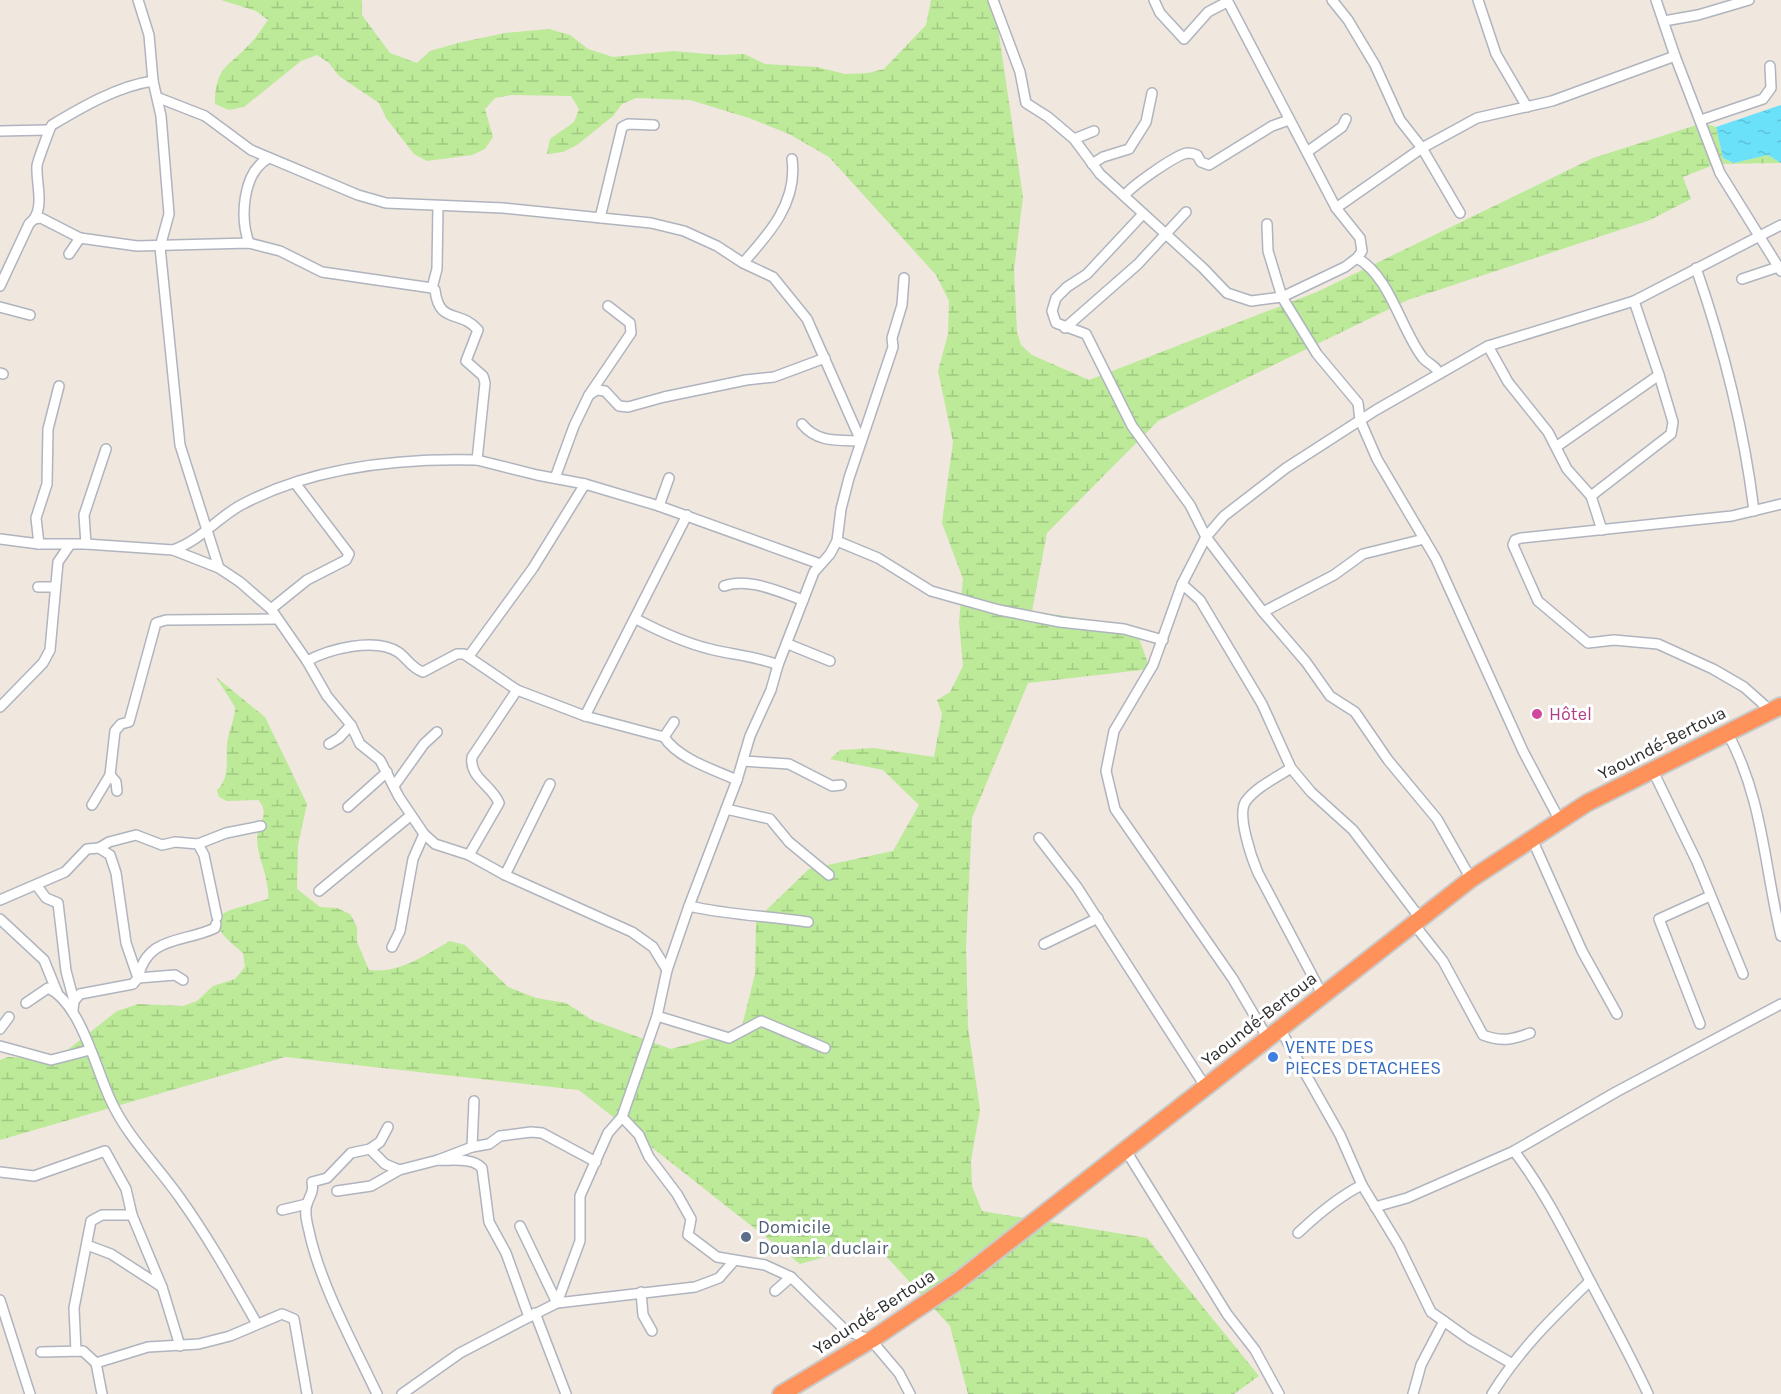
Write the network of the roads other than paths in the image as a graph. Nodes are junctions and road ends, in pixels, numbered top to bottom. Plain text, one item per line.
1 (138, 0) edge
2 (993, 0) edge
3 (1154, 0) edge
4 (1332, 0) edge
5 (1478, 0) edge
6 (1656, 0) edge
7 (1749, 0) edge
8 (1227, 1) edge
9 (1664, 21) junction
10 (1675, 56) junction
11 (1770, 66) dead end
12 (153, 81) junction
13 (1152, 93) dead end
14 (159, 98) junction
15 (1527, 107) junction
16 (1346, 119) dead end
17 (1289, 120) junction
18 (1701, 120) junction
19 (654, 125) dead end
20 (48, 130) junction
21 (0, 131) edge
22 (1094, 131) dead end
23 (1074, 139) junction
24 (1422, 148) junction
25 (1307, 152) junction
26 (269, 158) junction
27 (792, 159) dead end
28 (1092, 164) junction
29 (1125, 195) junction
30 (438, 206) junction
31 (1336, 208) junction
32 (1186, 212) dead end
33 (1460, 213) dead end
34 (1143, 214) junction
35 (600, 218) junction
36 (34, 219) junction
37 (1267, 224) dead end
38 (1781, 225) edge
39 (1165, 233) junction
40 (1759, 234) junction
41 (80, 238) junction
42 (249, 243) junction
43 (160, 247) junction
44 (69, 254) dead end
45 (1357, 258) junction
46 (742, 263) junction
47 (1696, 268) junction
48 (1780, 269) edge
49 (904, 278) dead end
50 (1742, 279) dead end
51 (1, 282) edge
52 (432, 288) junction
53 (1282, 297) junction
54 (1634, 301) junction
55 (608, 306) dead end
56 (0, 307) edge
57 (30, 315) dead end
58 (1065, 328) junction
59 (1488, 346) junction
60 (825, 358) junction
61 (1439, 374) junction
62 (1659, 375) junction
63 (59, 386) dead end
64 (590, 395) junction
65 (1360, 420) junction
66 (802, 424) dead end
67 (861, 441) junction
68 (1556, 447) junction
69 (106, 449) dead end
70 (477, 460) junction
71 (555, 478) junction
72 (669, 478) dead end
73 (295, 483) junction
74 (585, 484) junction
75 (1591, 496) junction
76 (1781, 504) edge
77 (659, 506) junction
78 (1754, 511) junction
79 (687, 515) junction
80 (206, 529) junction
81 (1602, 530) junction
82 (1206, 537) junction
83 (0, 539) edge
84 (1424, 539) junction
85 (837, 541) junction
86 (39, 544) junction
87 (86, 544) junction
88 (69, 546) junction
89 (173, 550) junction
90 (820, 564) junction
91 (219, 568) junction
92 (1182, 584) junction
93 (724, 586) dead end
94 (39, 588) dead end
95 (55, 588) junction
96 (803, 600) junction
97 (271, 609) junction
98 (1263, 612) junction
99 (636, 618) junction
100 (277, 619) junction
101 (1163, 640) junction
102 (788, 644) junction
103 (469, 656) junction
104 (308, 661) junction
105 (830, 662) dead end
106 (778, 665) junction
107 (517, 690) junction
108 (0, 707) edge
109 (1776, 708) edge
110 (585, 716) junction
111 (674, 722) dead end
112 (351, 724) junction
113 (437, 732) dead end
114 (1727, 732) junction
115 (664, 737) junction
116 (329, 744) dead end
117 (743, 761) junction
118 (1291, 768) junction
119 (1652, 769) junction
120 (387, 772) junction
121 (110, 775) junction
122 (737, 780) junction
123 (550, 784) dead end
124 (840, 785) dead end
125 (394, 786) junction
126 (117, 790) dead end
127 (92, 806) dead end
128 (348, 807) dead end
129 (726, 809) junction
130 (410, 816) junction
131 (1560, 821) junction
132 (261, 826) dead end
133 (424, 834) junction
134 (1039, 838) dead end
135 (1532, 839) junction
136 (198, 844) junction
137 (99, 848) junction
138 (469, 855) junction
139 (505, 875) junction
140 (830, 875) dead end
141 (1472, 879) junction
142 (37, 886) junction
143 (319, 891) dead end
144 (1710, 896) junction
145 (0, 900) edge
146 (689, 906) junction
147 (1098, 918) junction
148 (0, 919) edge
149 (1416, 920) junction
150 (808, 921) dead end
151 (1781, 936) edge
152 (1044, 944) dead end
153 (392, 947) dead end
154 (667, 970) junction
155 (1743, 974) dead end
156 (138, 978) junction
157 (183, 980) dead end
158 (57, 992) junction
159 (1322, 994) junction
160 (26, 1003) dead end
161 (1781, 1004) edge
162 (74, 1005) junction
163 (1617, 1014) dead end
164 (657, 1016) junction
165 (9, 1017) dead end
166 (1700, 1024) dead end
167 (0, 1029) edge
168 (1273, 1032) junction
169 (1530, 1033) dead end
170 (0, 1046) edge
171 (825, 1048) dead end
172 (90, 1050) junction
173 (1205, 1086) junction
174 (474, 1101) dead end
175 (622, 1117) junction
176 (388, 1127) dead end
177 (472, 1147) junction
178 (370, 1149) junction
179 (1125, 1149) junction
180 (1514, 1151) junction
181 (438, 1160) junction
182 (596, 1162) junction
183 (399, 1170) junction
184 (0, 1172) edge
185 (1362, 1185) junction
186 (337, 1191) dead end
187 (307, 1204) junction
188 (1375, 1207) junction
189 (282, 1210) dead end
190 (132, 1215) junction
191 (520, 1226) dead end
192 (1298, 1233) dead end
193 (87, 1245) junction
194 (733, 1262) junction
195 (791, 1277) junction
196 (1590, 1281) junction
197 (162, 1287) junction
198 (775, 1291) dead end
199 (641, 1292) junction
200 (0, 1300) edge
201 (557, 1303) junction
202 (532, 1315) junction
203 (1444, 1321) junction
204 (256, 1322) junction
205 (652, 1331) dead end
206 (871, 1340) junction
207 (180, 1346) junction
208 (76, 1351) junction
209 (41, 1352) dead end
210 (96, 1363) junction
211 (1511, 1363) junction
212 (30, 1394) edge
213 (102, 1394) edge
214 (307, 1394) edge
215 (377, 1394) edge
216 (402, 1394) edge
217 (566, 1394) edge
218 (782, 1394) edge
219 (910, 1394) edge
220 (1279, 1394) edge
221 (1413, 1394) edge
222 (1492, 1394) edge
223 (1648, 1394) edge

1 - 12 street
2 - 23 street
3 - 8 street
4 - 24 street
5 - 15 street
6 - 9 street
7 - 9 street
8 - 17 street
9 - 10 street
10 - 15 street
10 - 18 street
11 - 18 street
12 - 14 street
12 - 20 street
13 - 28 street
14 - 26 street
14 - 43 street
15 - 24 street
16 - 25 street
17 - 25 street
17 - 29 street
18 - 40 street
19 - 35 street
20 - 21 street
20 - 36 street
22 - 23 street
23 - 28 street
24 - 31 street
24 - 33 street
25 - 31 street
26 - 30 street
26 - 42 street
27 - 46 street
28 - 29 street
29 - 34 street
30 - 35 street
30 - 52 street
31 - 45 street
32 - 39 street
34 - 39 street
34 - 58 street
35 - 46 street
36 - 41 street
36 - 51 street
37 - 53 street
38 - 40 street
39 - 53 street
39 - 58 street
40 - 47 street
40 - 48 street
41 - 43 street
41 - 44 street
42 - 43 street
42 - 52 street
43 - 80 street
45 - 53 street
45 - 61 street
46 - 60 street
47 - 54 street
47 - 78 street
48 - 50 street
49 - 67 street
52 - 70 street
53 - 65 street
54 - 59 street
54 - 62 street
55 - 64 street
56 - 57 street
58 - 82 street
59 - 61 street
59 - 68 street
60 - 64 street
60 - 67 street
61 - 65 street
62 - 68 street
62 - 75 street
63 - 86 street
64 - 71 street
65 - 82 street
65 - 84 street
66 - 67 street
67 - 85 street
68 - 75 street
69 - 87 street
70 - 71 street
70 - 73 street
71 - 74 street
72 - 77 street
73 - 80 street
73 - 97 street
74 - 77 street
74 - 103 street
75 - 81 street
76 - 78 street
77 - 79 street
78 - 81 street
79 - 90 street
79 - 99 street
80 - 89 street
80 - 91 street
81 - 109 street
82 - 92 street
82 - 98 street
83 - 86 street
84 - 98 street
84 - 131 street
85 - 90 street
85 - 101 street
86 - 88 street
87 - 88 street
87 - 89 street
88 - 95 street
89 - 91 street
90 - 96 street
91 - 97 street
92 - 101 street
92 - 118 street
93 - 96 street
94 - 95 street
95 - 108 street
96 - 102 street
97 - 100 street
98 - 141 street
99 - 106 street
99 - 110 street
100 - 104 street
100 - 121 street
101 - 168 street
102 - 105 street
102 - 106 street
103 - 104 street
103 - 107 street
104 - 112 street
106 - 117 street
107 - 110 street
107 - 138 street
109 - 114 highway, Yaoundé-Bertoua
110 - 115 street
111 - 115 street
112 - 116 street
112 - 120 street
113 - 125 street
114 - 119 highway, Yaoundé-Bertoua
114 - 151 street
115 - 122 street
117 - 122 street
117 - 124 street
118 - 149 street
118 - 159 street
119 - 131 highway, Yaoundé-Bertoua
119 - 144 street
120 - 125 street
120 - 128 street
121 - 126 street
121 - 127 street
122 - 129 street
123 - 139 street
125 - 130 street
129 - 140 street
129 - 146 street
130 - 133 street
130 - 143 street
131 - 135 highway, Yaoundé-Bertoua
132 - 136 street
133 - 138 street
133 - 153 street
134 - 147 street
135 - 141 highway, Yaoundé-Bertoua
135 - 163 street
136 - 137 street
136 - 156 street
137 - 142 street
137 - 156 street
138 - 139 street
139 - 154 street
141 - 149 highway, Yaoundé-Bertoua
142 - 145 street
142 - 162 street
144 - 155 street
144 - 166 street
146 - 150 street
146 - 154 street
147 - 152 street
147 - 173 street
148 - 158 street
149 - 159 highway, Yaoundé-Bertoua
149 - 169 street
154 - 164 street
156 - 157 street
156 - 162 street
158 - 160 street
158 - 162 street
159 - 168 highway, Yaoundé-Bertoua
161 - 180 street
162 - 172 street
164 - 171 street
164 - 175 street
165 - 167 street
168 - 173 highway, Yaoundé-Bertoua
168 - 185 street
170 - 172 street
172 - 204 street
173 - 179 highway, Yaoundé-Bertoua
174 - 177 street
175 - 182 street
175 - 194 street
176 - 178 street
177 - 181 street
177 - 182 street
178 - 183 street
178 - 187 street
179 - 206 highway, Yaoundé-Bertoua
179 - 220 street
180 - 188 street
180 - 196 street
181 - 183 street
181 - 202 street
182 - 201 street
183 - 186 street
184 - 190 street
185 - 188 street
185 - 192 street
187 - 189 street
187 - 215 street
188 - 203 street
190 - 193 street
190 - 197 street
191 - 201 street
193 - 197 street
193 - 208 street
194 - 195 street
194 - 199 street
195 - 198 street
195 - 206 street
196 - 211 street
196 - 223 street
197 - 207 street
199 - 201 street
199 - 205 street
200 - 212 street
201 - 202 street
202 - 216 street
202 - 217 street
203 - 211 street
203 - 221 street
204 - 207 street
204 - 214 street
206 - 218 highway, Yaoundé-Bertoua
206 - 219 street
207 - 210 street
208 - 209 street
208 - 210 street
210 - 213 street
211 - 222 street

